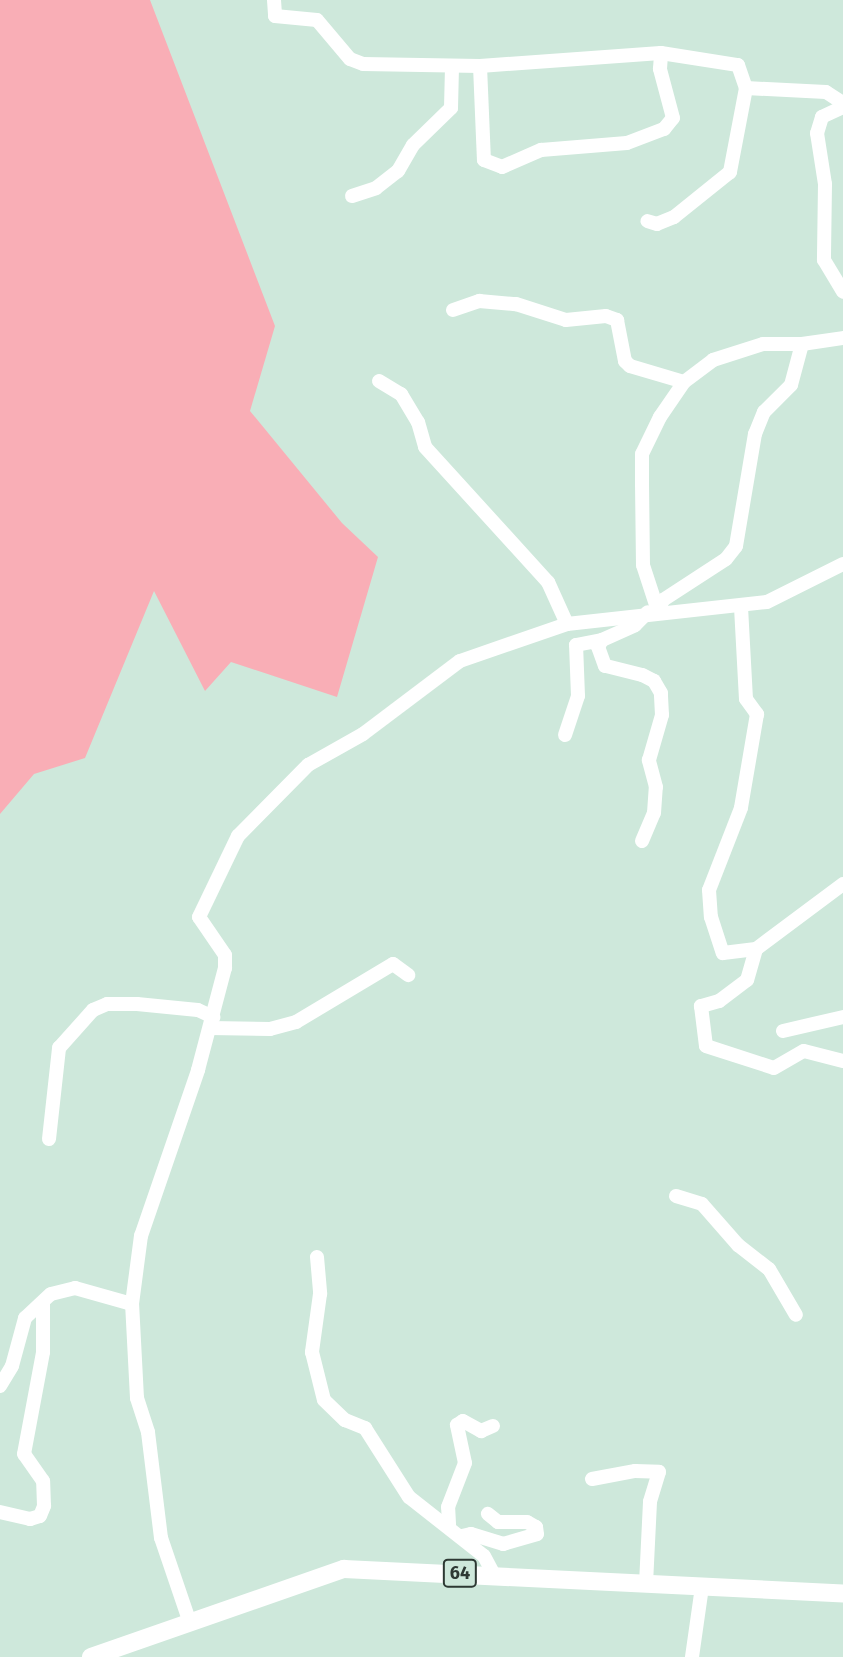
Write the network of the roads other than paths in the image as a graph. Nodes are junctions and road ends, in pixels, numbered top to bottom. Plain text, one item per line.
1 (274, 0) edge
2 (661, 53) junction
3 (452, 66) junction
4 (480, 66) junction
5 (746, 88) junction
6 (843, 105) edge
7 (352, 196) dead end
8 (647, 221) dead end
9 (843, 292) edge
10 (453, 310) dead end
11 (843, 338) edge
12 (802, 344) junction
13 (379, 381) dead end
14 (684, 383) junction
15 (843, 564) edge
16 (741, 607) junction
17 (653, 612) junction
18 (567, 624) junction
19 (602, 640) junction
20 (565, 735) dead end
21 (642, 841) dead end
22 (843, 884) edge
23 (755, 949) junction
24 (408, 975) dead end
25 (843, 1017) edge
26 (212, 1022) junction
27 (783, 1031) dead end
28 (843, 1061) edge
29 (49, 1139) dead end
30 (676, 1196) dead end
31 (317, 1257) dead end
32 (43, 1302) junction
33 (132, 1304) junction
34 (796, 1315) dead end
35 (0, 1386) edge
36 (493, 1426) dead end
37 (592, 1479) dead end
38 (0, 1512) edge
39 (488, 1514) dead end
40 (449, 1524) junction
41 (462, 1536) junction
42 (494, 1575) junction
43 (646, 1584) junction
44 (702, 1587) junction
45 (843, 1593) edge
46 (190, 1623) junction
47 (91, 1657) edge
48 (692, 1657) edge

1 - 3 street
2 - 4 street
2 - 4 street
2 - 5 street
3 - 4 street
3 - 7 street
5 - 6 street
5 - 8 street
6 - 9 street
10 - 14 street
11 - 12 street
12 - 14 street
12 - 17 street
13 - 18 street
14 - 17 street
15 - 16 street
16 - 17 street
16 - 23 street
17 - 18 street
17 - 19 street
18 - 26 street
19 - 20 street
19 - 21 street
22 - 23 street
23 - 28 street
24 - 26 street
25 - 27 street
26 - 29 street
26 - 33 street
30 - 34 street
31 - 40 street
32 - 33 street
32 - 35 street
32 - 38 street
33 - 46 street
36 - 40 street
37 - 43 street
39 - 41 street
40 - 41 street
41 - 42 street
42 - 43 main road, 64
42 - 46 main road, 64
43 - 44 main road, 64
44 - 45 main road, 64
44 - 48 street
46 - 47 main road, 64

